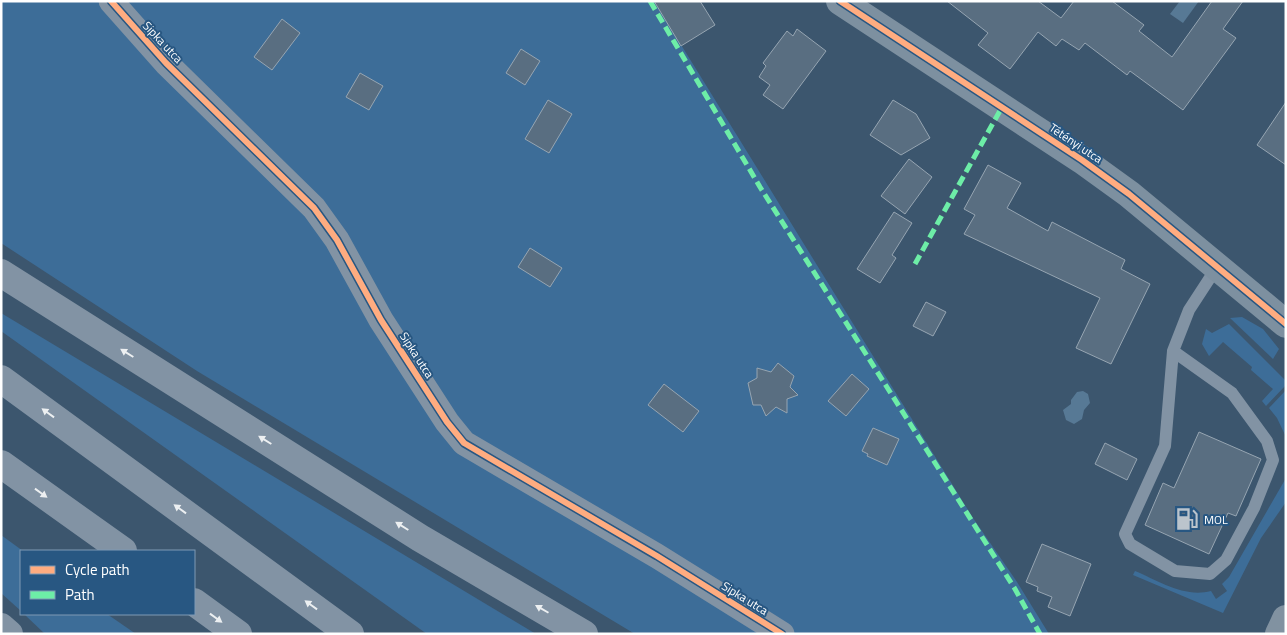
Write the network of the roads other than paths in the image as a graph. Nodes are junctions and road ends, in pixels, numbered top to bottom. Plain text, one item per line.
1 (111, 1) edge
2 (840, 1) edge
3 (1217, 267) junction
4 (1, 273) edge
5 (1285, 324) edge
6 (1173, 351) junction
7 (1, 379) edge
8 (1, 464) edge
9 (122, 550) edge
10 (195, 603) edge
11 (1286, 620) edge
12 (1, 627) edge
13 (9, 634) edge
14 (238, 634) edge
15 (350, 634) edge
16 (584, 634) edge
17 (782, 634) edge
18 (1279, 634) edge

1 - 17 street, Sipka utca
2 - 3 street, Tétényi utca
3 - 5 street, Tétényi utca
3 - 6 lane
16 -> 4 highway
6 - 6 lane
15 -> 7 highway
8 -> 9 highway
10 -> 14 highway
11 - 18 main road
12 - 13 highway

